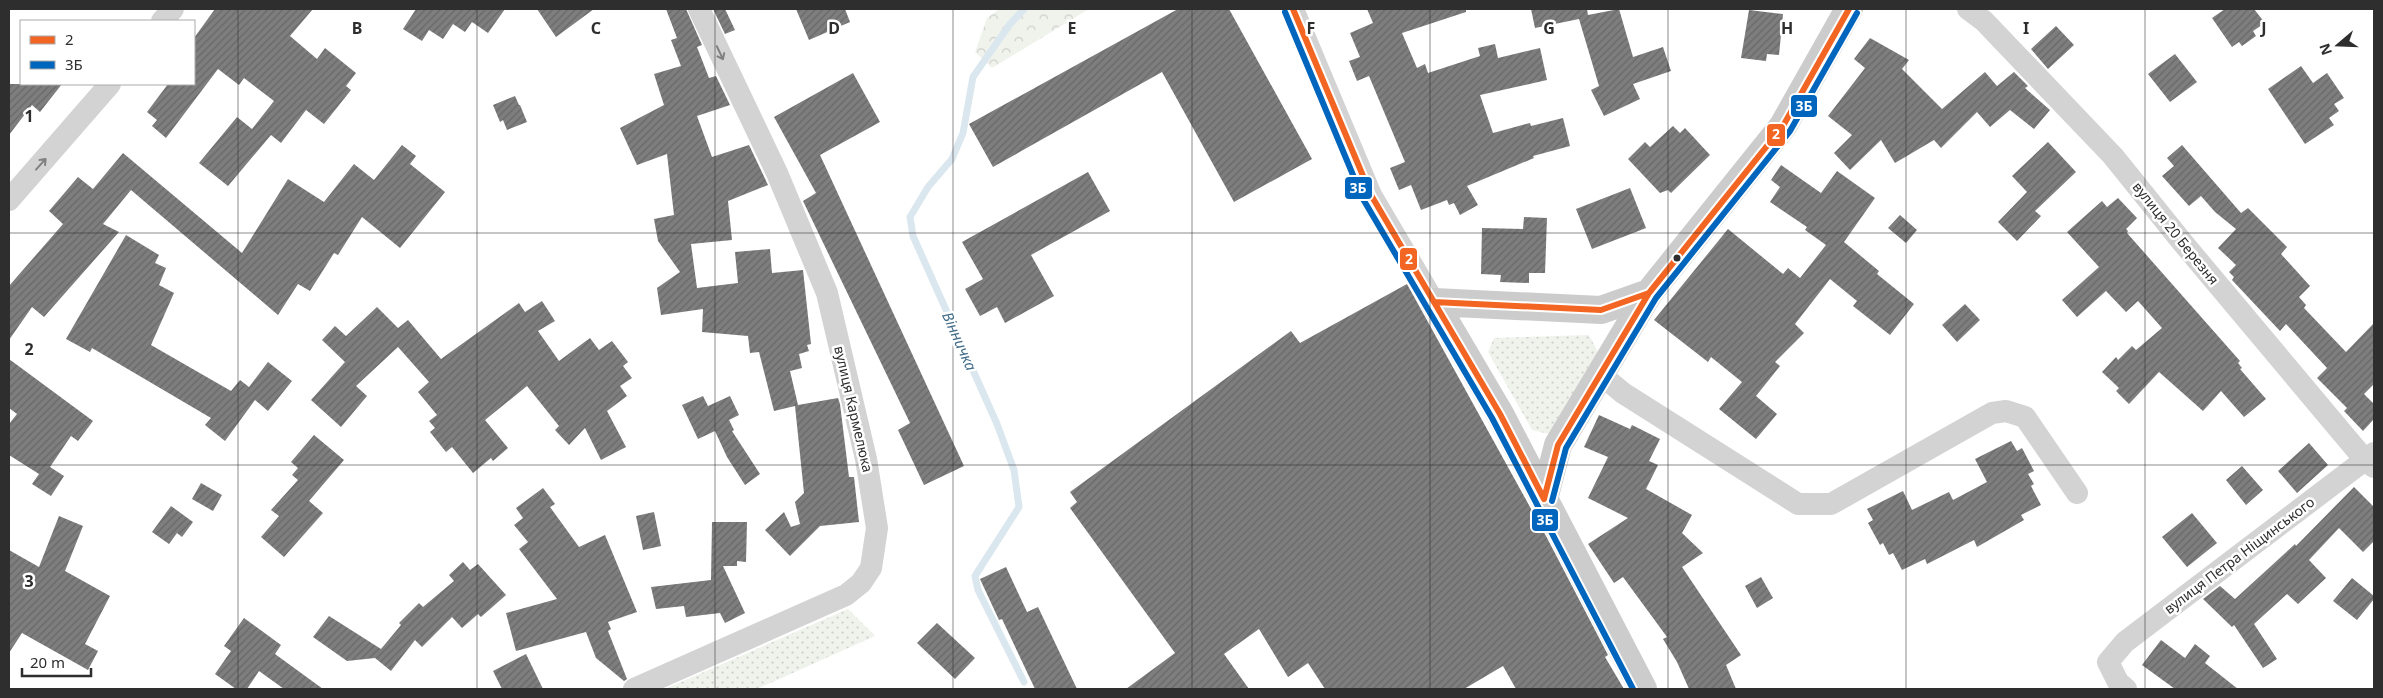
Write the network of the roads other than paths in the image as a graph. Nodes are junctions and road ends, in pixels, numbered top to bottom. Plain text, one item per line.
1 (173, 9) edge
2 (699, 9) edge
3 (1293, 9) edge
4 (1849, 9) edge
5 (1968, 9) edge
6 (163, 20) edge
7 (109, 85) edge
8 (9, 200) edge
9 (1649, 292) junction
10 (1434, 302) junction
11 (1600, 374) junction
12 (2371, 460) edge
13 (2077, 493) dead end
14 (1544, 499) junction
15 (634, 689) edge
16 (1643, 689) edge
17 (2126, 689) edge

1 - 6 street
2 -> 15 street, вулиця Кармелюка
3 - 10 street
4 - 9 street
5 - 12 street, вулиця 20 Березня
8 -> 7 street
9 - 10 street
9 - 11 street
10 - 14 street
11 - 13 street
11 - 14 street
12 - 17 street, вулиця Петра Ніщинського
14 - 16 street

